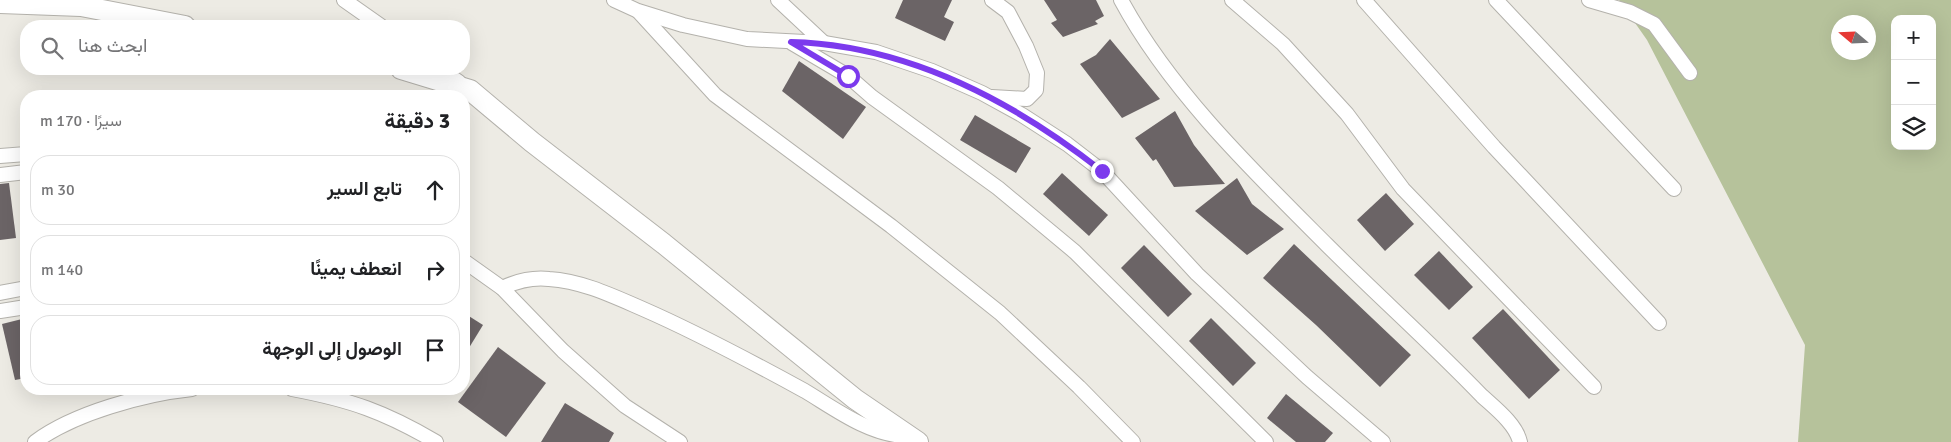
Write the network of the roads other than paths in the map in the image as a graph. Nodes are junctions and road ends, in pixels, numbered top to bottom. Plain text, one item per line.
1 (344, 0) edge
2 (614, 0) edge
3 (778, 0) edge
4 (992, 0) edge
5 (1121, 0) edge
6 (1232, 0) edge
7 (1364, 0) edge
8 (1496, 0) edge
9 (1589, 0) edge
10 (0, 3) edge
11 (638, 11) junction
12 (154, 20) edge
13 (372, 20) edge
14 (791, 42) junction
15 (824, 43) junction
16 (1690, 73) dead end
17 (421, 75) edge
18 (449, 75) edge
19 (470, 90) junction
20 (987, 96) junction
21 (20, 154) edge
22 (0, 156) edge
23 (20, 173) edge
24 (0, 175) edge
25 (1674, 189) dead end
26 (470, 265) edge
27 (502, 288) junction
28 (20, 289) edge
29 (0, 293) edge
30 (20, 308) edge
31 (0, 312) edge
32 (1659, 322) dead end
33 (1594, 387) dead end
34 (163, 395) edge
35 (327, 395) edge
36 (914, 439) edge
37 (35, 442) edge
38 (436, 442) edge
39 (680, 442) edge
40 (1133, 442) edge
41 (1266, 442) edge
42 (1383, 442) edge
43 (1520, 442) edge

1 - 13 street
2 - 11 street
3 - 15 street
4 - 20 street
5 - 43 street
6 - 33 street
7 - 32 street
8 - 25 street
9 - 16 street
10 - 12 main road
11 - 14 street
11 - 40 street
14 - 15 street
14 - 41 street
15 - 20 street
17 - 19 main road
18 - 19 street
19 - 36 main road
20 - 42 street
21 - 22 street
23 - 24 street
26 - 27 street
27 - 36 street
27 - 39 street
28 - 29 street
30 - 31 street
34 - 37 street
35 - 38 street

